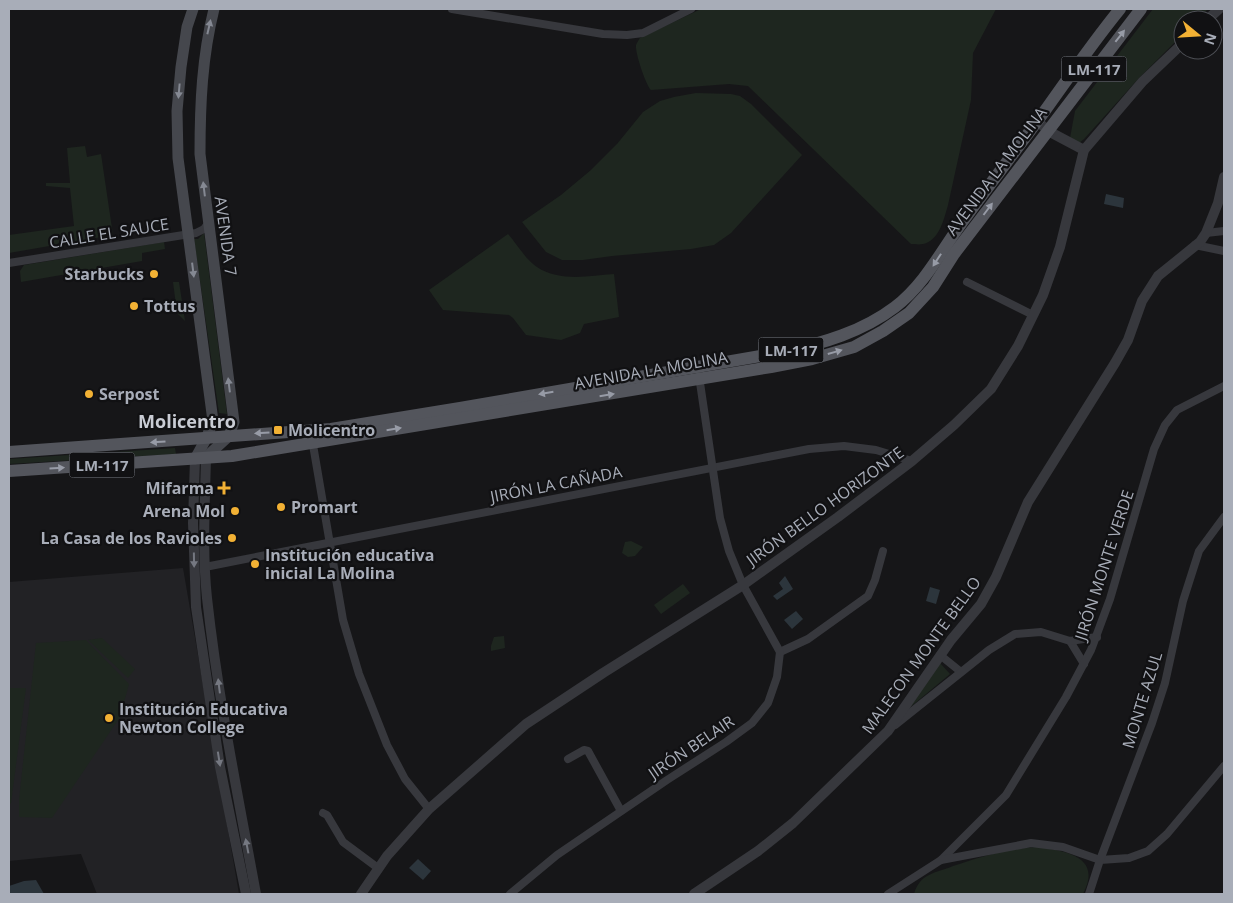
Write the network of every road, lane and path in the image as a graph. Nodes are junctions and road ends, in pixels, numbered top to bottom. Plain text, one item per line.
1 (192, 9) edge
2 (214, 9) edge
3 (452, 9) edge
4 (692, 9) edge
5 (1120, 9) edge
6 (1141, 9) edge
7 (1173, 52) edge
8 (1037, 121) junction
9 (1048, 130) junction
10 (1084, 150) junction
11 (1224, 177) edge
12 (208, 222) junction
13 (1224, 231) edge
14 (1206, 233) junction
15 (189, 235) junction
16 (1196, 245) junction
17 (1224, 251) edge
18 (9, 263) edge
19 (967, 282) dead end
20 (1033, 315) junction
21 (698, 372) junction
22 (1224, 386) edge
23 (229, 436) junction
24 (311, 436) junction
25 (206, 439) junction
26 (9, 452) edge
27 (200, 458) junction
28 (912, 461) junction
29 (712, 468) junction
30 (9, 471) edge
31 (1224, 517) edge
32 (329, 542) junction
33 (883, 551) dead end
34 (205, 567) junction
35 (742, 585) junction
36 (1097, 637) junction
37 (1070, 641) junction
38 (780, 652) junction
39 (940, 655) junction
40 (1084, 664) junction
41 (961, 672) junction
42 (888, 731) junction
43 (568, 759) dead end
44 (1223, 768) edge
45 (429, 809) junction
46 (621, 811) junction
47 (323, 813) dead end
48 (941, 860) junction
49 (1100, 860) junction
50 (378, 868) junction
51 (246, 894) edge
52 (256, 894) edge
53 (362, 894) edge
54 (510, 894) edge
55 (694, 894) edge
56 (888, 894) edge
57 (1089, 894) edge

1 -> 15 main road
12 -> 2 main road, AVENIDA 7
3 - 4 street
5 - 8 main road, AVENIDA LA MOLINA / LM-117
9 -> 6 main road, AVENIDA LA MOLINA / LM-117
7 - 10 street, JIRÓN BELLO HORIZONTE
8 - 9 street
8 -> 21 main road, AVENIDA LA MOLINA / LM-117
9 - 10 street
21 -> 9 main road, AVENIDA LA MOLINA / LM-117
10 - 20 street, JIRÓN BELLO HORIZONTE
11 - 14 street, MALECON MONTE BELLO
12 - 15 street, CALLE EL SAUCE
23 -> 12 main road, AVENIDA 7
13 - 14 street
14 - 16 street, MALECON MONTE BELLO
15 - 18 street, CALLE EL SAUCE
15 -> 25 main road
16 - 17 street
16 - 39 street, MALECON MONTE BELLO
19 - 20 street
20 - 28 street, JIRÓN BELLO HORIZONTE
21 - 24 main road, AVENIDA LA MOLINA / LM-117
21 - 29 street
22 - 36 street, JIRÓN MONTE VERDE
24 -> 23 main road, AVENIDA LA MOLINA / LM-117
23 - 25 main road, AVENIDA LA MOLINA / LM-117
23 - 27 main road
24 - 27 main road, AVENIDA LA MOLINA / LM-117
24 - 32 street
25 -> 26 main road, AVENIDA LA MOLINA / LM-117
25 - 27 main road
30 -> 27 main road, AVENIDA LA MOLINA / LM-117
27 - 34 street
27 -> 51 street
28 - 29 street, JIRÓN LA CAÑADA
28 - 35 street, JIRÓN BELLO HORIZONTE
29 - 32 street, JIRÓN LA CAÑADA
29 - 35 street
31 - 49 street, MONTE AZUL
32 - 34 street, JIRÓN LA CAÑADA
32 - 45 street
33 - 38 street
52 -> 34 street
35 - 38 street
35 - 45 street, JIRÓN BELLO HORIZONTE
36 - 37 street
36 - 40 street, JIRÓN MONTE VERDE
37 - 40 street
37 - 41 street
38 - 46 street, JIRÓN BELAIR
39 - 41 street
39 - 42 street, MALECON MONTE BELLO
40 - 48 street, JIRÓN MONTE VERDE
41 - 42 street
42 - 55 street, MALECON MONTE BELLO
43 - 46 street
44 - 49 street
45 - 50 street, JIRÓN BELLO HORIZONTE
46 - 54 street, JIRÓN BELAIR
47 - 50 street
48 - 49 street
48 - 56 street
49 - 57 street, MONTE AZUL
50 - 53 street, JIRÓN BELLO HORIZONTE

